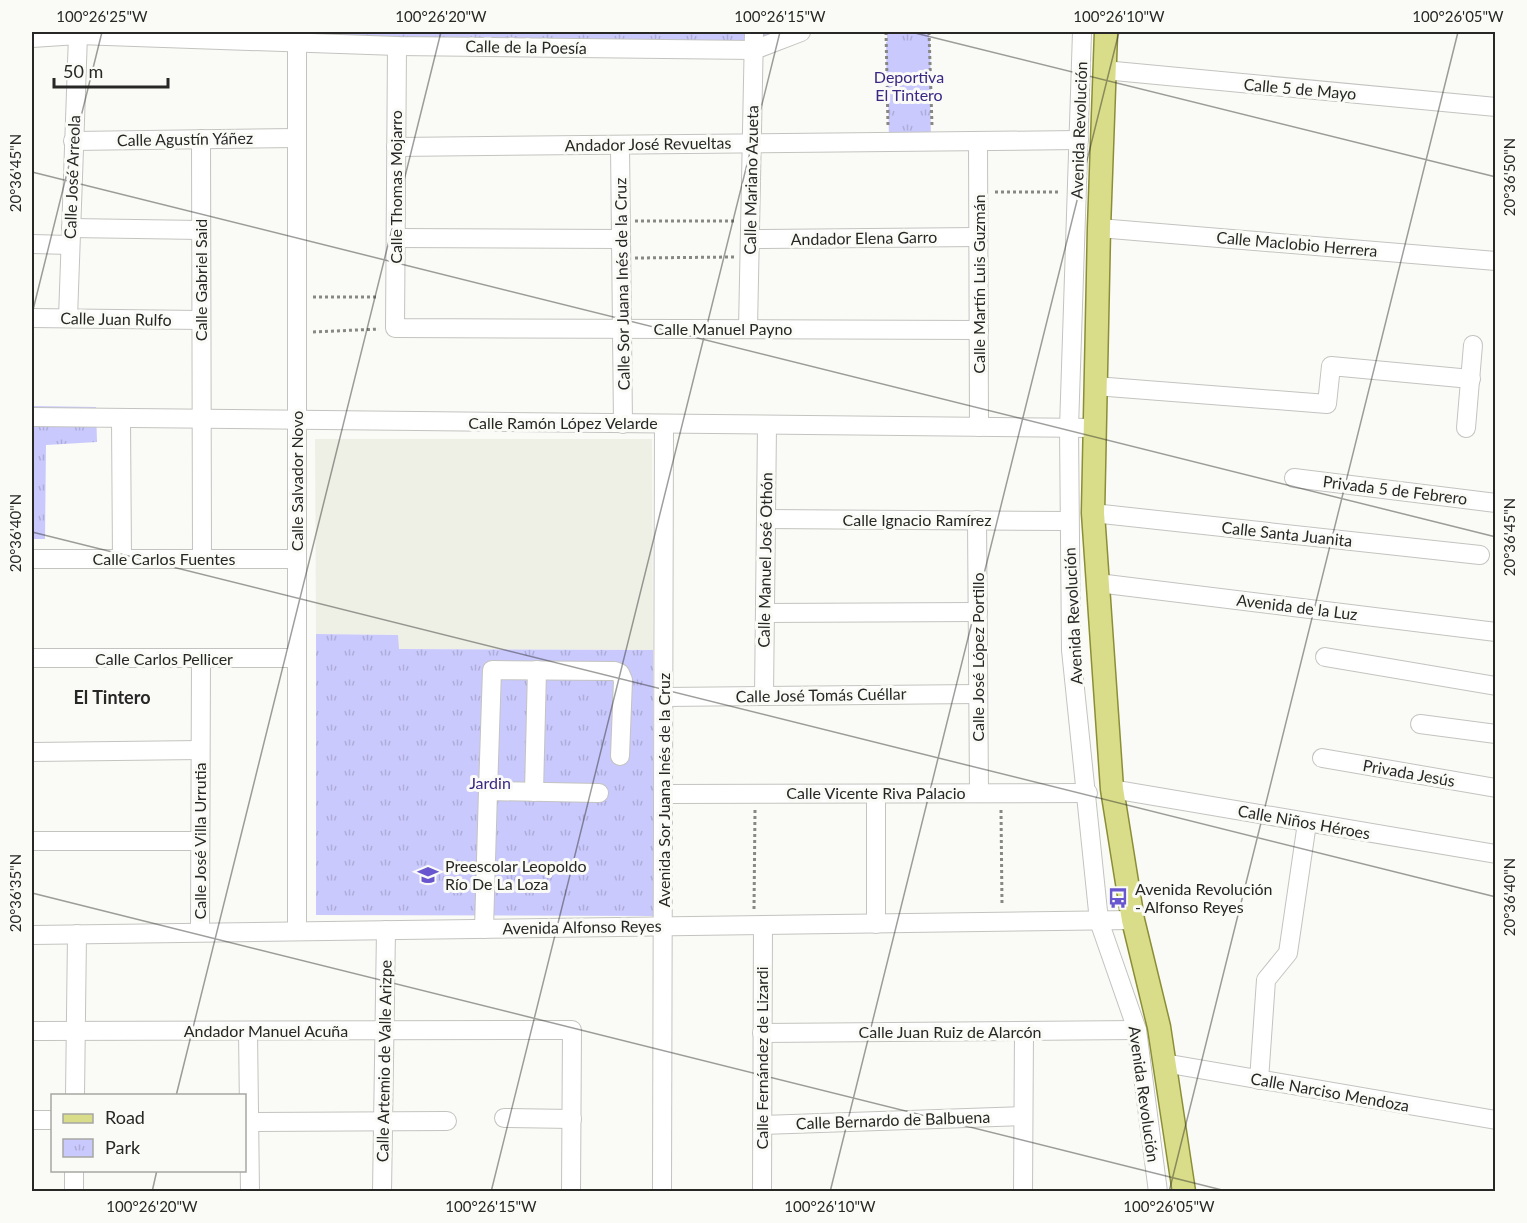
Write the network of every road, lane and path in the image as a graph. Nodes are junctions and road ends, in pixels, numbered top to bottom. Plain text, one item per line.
1 (801, 32) edge
2 (886, 32) edge
3 (929, 32) edge
4 (1082, 32) edge
5 (1106, 32) edge
6 (78, 35) junction
7 (297, 37) edge
8 (32, 38) edge
9 (754, 41) edge
10 (397, 46) junction
11 (1104, 70) junction
12 (1496, 107) edge
13 (297, 138) junction
14 (201, 139) junction
15 (1079, 140) junction
16 (73, 141) junction
17 (978, 141) junction
18 (888, 142) junction
19 (932, 142) junction
20 (752, 143) junction
21 (620, 145) junction
22 (396, 147) junction
23 (978, 192) junction
24 (1077, 192) junction
25 (750, 221) junction
26 (1099, 228) junction
27 (201, 230) junction
28 (621, 230) junction
29 (71, 236) junction
30 (978, 237) junction
31 (396, 238) junction
32 (32, 244) edge
33 (750, 248) junction
34 (621, 258) junction
35 (1496, 261) edge
36 (396, 296) junction
37 (297, 298) junction
38 (32, 318) edge
39 (68, 318) junction
40 (201, 320) junction
41 (395, 328) junction
42 (622, 329) junction
43 (748, 329) junction
44 (979, 330) junction
45 (297, 332) junction
46 (1473, 345) dead end
47 (1470, 379) junction
48 (1095, 386) junction
49 (32, 417) edge
50 (122, 419) junction
51 (202, 420) junction
52 (297, 421) junction
53 (623, 424) junction
54 (664, 424) junction
55 (767, 425) junction
56 (979, 427) junction
57 (1069, 428) junction
58 (1094, 428) junction
59 (1466, 428) dead end
60 (1294, 478) dead end
61 (1496, 502) edge
62 (1094, 513) junction
63 (766, 519) junction
64 (977, 520) junction
65 (1069, 520) junction
66 (1480, 555) dead end
67 (32, 559) edge
68 (122, 559) junction
69 (202, 559) junction
70 (297, 559) junction
71 (1098, 583) junction
72 (978, 612) junction
73 (765, 613) junction
74 (1496, 632) edge
75 (1325, 657) dead end
76 (32, 658) edge
77 (297, 658) junction
78 (201, 659) junction
79 (537, 670) junction
80 (1496, 686) edge
81 (978, 694) junction
82 (764, 696) junction
83 (664, 697) junction
84 (1420, 724) dead end
85 (1496, 734) edge
86 (200, 750) junction
87 (32, 752) edge
88 (620, 756) dead end
89 (1322, 758) dead end
90 (1496, 788) edge
91 (1112, 789) junction
92 (488, 791) junction
93 (534, 792) junction
94 (599, 793) dead end
95 (979, 793) junction
96 (1000, 793) junction
97 (1088, 793) junction
98 (664, 794) junction
99 (755, 794) junction
100 (876, 794) junction
101 (1307, 823) junction
102 (32, 841) edge
103 (200, 841) junction
104 (1496, 854) edge
105 (1133, 920) junction
106 (1100, 921) junction
107 (1002, 922) junction
108 (876, 924) junction
109 (758, 925) junction
110 (663, 926) junction
111 (484, 929) junction
112 (386, 930) junction
113 (297, 931) junction
114 (200, 932) junction
115 (77, 934) junction
116 (32, 935) edge
117 (385, 1030) junction
118 (1137, 1030) junction
119 (32, 1031) edge
120 (76, 1031) junction
121 (248, 1031) junction
122 (1024, 1032) junction
123 (762, 1033) junction
124 (1164, 1063) junction
125 (1259, 1080) junction
126 (75, 1094) edge
127 (1023, 1116) junction
128 (504, 1118) dead end
129 (572, 1119) junction
130 (32, 1120) edge
131 (51, 1120) edge
132 (1496, 1120) edge
133 (383, 1121) junction
134 (447, 1121) dead end
135 (247, 1122) edge
136 (762, 1125) junction
137 (74, 1172) edge
138 (74, 1191) edge
139 (250, 1191) edge
140 (382, 1191) edge
141 (571, 1191) edge
142 (662, 1191) edge
143 (762, 1191) edge
144 (1023, 1191) edge
145 (1158, 1191) edge
146 (1184, 1191) edge

1 - 9 street, Calle de la Poesía
2 - 18 path
3 - 19 path
4 - 15 street, Avenida Revolución
5 - 11 main road, Avenida Revolución
6 - 7 street, Calle de la Poesía
6 - 8 street, Calle de la Poesía
6 - 16 street, Calle José Arreola
7 - 10 street, Calle de la Poesía
7 - 13 street, Calle Salvador Novo
9 - 10 street, Calle de la Poesía
9 - 20 street, Calle Mariano Azueta
10 - 22 street, Calle Thomas Mojarro
11 - 12 street, Calle 5 de Mayo
11 - 26 main road, Avenida Revolución
13 - 14 street, Calle Agustín Yáñez
13 - 37 street, Calle Salvador Novo
14 - 16 street, Calle Agustín Yáñez
14 - 27 street, Calle Gabriel Said
15 - 17 street, Andador José Revueltas
15 - 24 street, Avenida Revolución
16 - 29 street, Calle José Arreola
17 - 19 street, Andador José Revueltas
17 - 23 street, Calle Martín Luis Guzmán
18 - 19 street, Andador José Revueltas
18 - 20 street, Andador José Revueltas
20 - 21 street, Andador José Revueltas
20 - 25 street, Calle Mariano Azueta
21 - 22 street, Andador José Revueltas
21 - 28 street, Calle Sor Juana Inés de la Cruz
22 - 31 street, Calle Thomas Mojarro
23 - 24 path
23 - 30 street, Calle Martín Luis Guzmán
24 - 57 street, Avenida Revolución
25 - 28 path
25 - 33 street, Calle Mariano Azueta
26 - 35 street, Calle Maclobio Herrera
26 - 48 main road, Avenida Revolución
27 - 29 street
27 - 40 street, Calle Gabriel Said
28 - 31 street
28 - 34 street, Calle Sor Juana Inés de la Cruz
29 - 32 street
29 - 39 street, Calle José Arreola
30 - 33 street, Andador Elena Garro
30 - 44 street, Calle Martín Luis Guzmán
31 - 36 street, Calle Thomas Mojarro
33 - 34 path
33 - 43 street, Calle Mariano Azueta
34 - 42 street, Calle Sor Juana Inés de la Cruz
36 - 37 path
36 - 41 street, Calle Thomas Mojarro
37 - 45 street, Calle Salvador Novo
38 - 39 street, Calle Juan Rulfo
39 - 40 street, Calle Juan Rulfo
40 - 51 street, Calle Gabriel Said
41 - 42 street, Calle Manuel Payno
41 - 45 path
42 - 43 street, Calle Manuel Payno
42 - 53 street, Calle Sor Juana Inés de la Cruz
43 - 44 street, Calle Manuel Payno
44 - 56 street, Calle Martín Luis Guzmán
45 - 52 street, Calle Salvador Novo
46 - 47 street
47 - 48 street
47 - 59 street
48 - 58 main road, Avenida Revolución
49 - 50 street, Calle Ramón López Velarde
50 - 51 street, Calle Ramón López Velarde
50 - 68 street
51 - 52 street, Calle Ramón López Velarde
51 - 69 street, Calle Gabriel Said
52 - 53 street, Calle Ramón López Velarde
52 - 70 street, Calle Salvador Novo
53 - 54 street, Calle Ramón López Velarde
54 - 55 street, Calle Ramón López Velarde
54 - 83 street, Avenida Sor Juana Inés de la Cruz
55 - 56 street, Calle Ramón López Velarde
55 - 63 street, Calle Manuel José Othón
56 - 57 street, Calle Ramón López Velarde
57 - 58 street, Calle Ramón López Velarde
57 - 65 street, Avenida Revolución
58 - 62 main road, Avenida Revolución
60 - 61 street, Privada 5 de Febrero
62 - 66 street, Calle Santa Juanita
62 - 71 main road, Avenida Revolución
63 - 64 street, Calle Ignacio Ramírez
63 - 73 street, Calle Manuel José Othón
64 - 65 street, Calle Ignacio Ramírez
64 - 72 street, Calle José López Portillo
65 - 97 street, Avenida Revolución
67 - 68 street, Calle Carlos Fuentes
68 - 69 street, Calle Carlos Fuentes
69 - 70 street, Calle Carlos Fuentes
70 - 77 street, Calle Salvador Novo
71 - 74 street, Avenida de la Luz
71 - 91 main road, Avenida Revolución
72 - 73 street
72 - 81 street, Calle José López Portillo
73 - 82 street, Calle Manuel José Othón
75 - 80 street
76 - 78 street, Calle Carlos Pellicer
77 - 78 street, Calle Carlos Pellicer
77 - 113 street, Calle Salvador Novo
78 - 86 street, Calle José Villa Urrutia
79 - 88 street
79 - 92 street
79 - 93 street
81 - 82 street, Calle José Tomás Cuéllar
81 - 95 street, Calle José López Portillo
82 - 83 street, Calle José Tomás Cuéllar
83 - 98 street, Avenida Sor Juana Inés de la Cruz
84 - 85 street
86 - 87 street, Calle José Villa Urrutia
86 - 103 street, Calle José Villa Urrutia
89 - 90 street, Privada Jesús
91 - 101 street, Calle Niños Héroes
91 - 105 main road, Avenida Revolución
92 - 93 street
92 - 111 street
93 - 94 street
95 - 96 street, Calle Vicente Riva Palacio
95 - 100 street, Calle Vicente Riva Palacio
96 - 97 street, Calle Vicente Riva Palacio
96 - 107 path
97 - 106 street, Avenida Revolución
98 - 99 street, Calle Vicente Riva Palacio
98 - 110 street, Avenida Sor Juana Inés de la Cruz
99 - 100 street, Calle Vicente Riva Palacio
99 - 109 path
100 - 108 street
101 - 104 street, Calle Niños Héroes
101 - 125 street
102 - 103 street
103 - 114 street, Calle José Villa Urrutia
105 - 106 street, Avenida Alfonso Reyes
105 - 124 main road, Avenida Revolución
106 - 107 street, Avenida Alfonso Reyes
106 - 118 street, Avenida Revolución
107 - 108 street, Avenida Alfonso Reyes
108 - 109 street, Avenida Alfonso Reyes
109 - 110 street, Avenida Alfonso Reyes
109 - 123 street, Calle Fernández de Lizardi
110 - 111 street, Avenida Alfonso Reyes
110 - 142 street, Avenida Sor Juana Inés de la Cruz
111 - 112 street, Avenida Alfonso Reyes
112 - 113 street, Avenida Alfonso Reyes
112 - 117 street, Calle Artemio de Valle Arizpe
113 - 114 street, Avenida Alfonso Reyes
114 - 115 street, Avenida Alfonso Reyes
115 - 116 street, Avenida Alfonso Reyes
115 - 120 street
117 - 121 street, Andador Manuel Acuña
117 - 129 street, Andador Manuel Acuña
117 - 133 street, Calle Artemio de Valle Arizpe
118 - 122 street, Calle Juan Ruiz de Alarcón
118 - 145 street, Avenida Revolución
119 - 120 street, Andador Manuel Acuña
120 - 121 street, Andador Manuel Acuña
120 - 126 street
121 - 135 street
122 - 123 street, Calle Juan Ruiz de Alarcón
122 - 127 street
123 - 136 street, Calle Fernández de Lizardi
124 - 125 street, Calle Narciso Mendoza
124 - 146 main road, Avenida Revolución
125 - 132 street, Calle Narciso Mendoza
127 - 136 street, Calle Bernardo de Balbuena
127 - 144 street
128 - 129 street
129 - 141 street
130 - 131 street
133 - 134 street
133 - 135 street
133 - 140 street, Calle Artemio de Valle Arizpe
135 - 139 street
136 - 143 street, Calle Fernández de Lizardi
137 - 138 street

